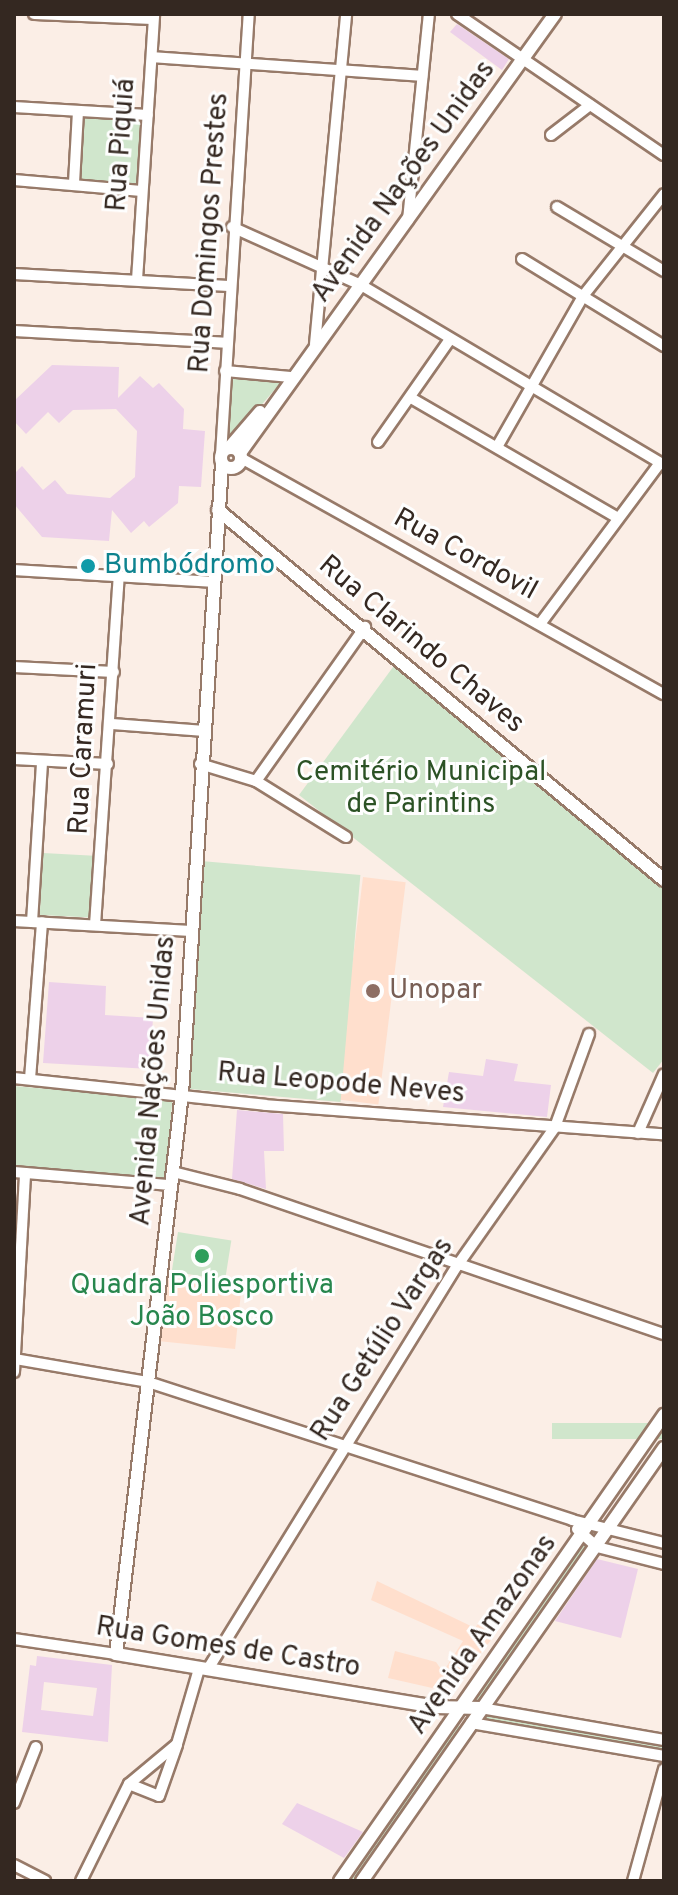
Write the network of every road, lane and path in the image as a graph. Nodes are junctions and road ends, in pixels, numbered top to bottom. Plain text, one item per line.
1 (34, 14) edge
2 (249, 14) edge
3 (346, 14) edge
4 (429, 14) edge
5 (457, 14) edge
6 (555, 14) edge
7 (153, 16) edge
8 (152, 57) junction
9 (522, 59) junction
10 (245, 61) junction
11 (343, 68) junction
12 (422, 76) junction
13 (590, 105) junction
14 (14, 107) edge
15 (78, 111) junction
16 (148, 115) junction
17 (551, 135) dead end
18 (664, 155) edge
19 (14, 180) edge
20 (74, 183) junction
21 (142, 191) junction
22 (664, 194) edge
23 (557, 207) dead end
24 (408, 222) junction
25 (232, 227) junction
26 (622, 246) junction
27 (522, 259) dead end
28 (321, 267) junction
29 (664, 271) edge
30 (14, 274) edge
31 (137, 280) junction
32 (361, 285) junction
33 (229, 286) junction
34 (583, 296) junction
35 (14, 331) edge
36 (450, 339) junction
37 (226, 343) junction
38 (315, 344) junction
39 (664, 346) edge
40 (225, 371) junction
41 (291, 377) junction
42 (529, 387) junction
43 (411, 398) junction
44 (378, 442) dead end
45 (497, 447) junction
46 (232, 457) junction
47 (662, 464) edge
48 (218, 510) junction
49 (618, 518) junction
50 (14, 570) edge
51 (119, 577) junction
52 (215, 582) junction
53 (540, 624) junction
54 (365, 627) junction
55 (14, 667) edge
56 (114, 672) junction
57 (664, 694) edge
58 (112, 724) junction
59 (205, 731) junction
60 (14, 759) edge
61 (42, 761) junction
62 (108, 764) junction
63 (200, 764) junction
64 (256, 781) junction
65 (346, 837) dead end
66 (664, 880) edge
67 (14, 921) edge
68 (37, 922) junction
69 (95, 925) junction
70 (191, 931) junction
71 (589, 1034) dead end
72 (664, 1074) edge
73 (14, 1078) edge
74 (30, 1079) junction
75 (661, 1092) edge
76 (182, 1093) junction
77 (555, 1127) junction
78 (638, 1133) junction
79 (664, 1134) edge
80 (19, 1173) edge
81 (172, 1179) junction
82 (457, 1266) junction
83 (15, 1328) edge
84 (664, 1334) edge
85 (15, 1359) edge
86 (14, 1372) edge
87 (148, 1382) junction
88 (664, 1415) edge
89 (345, 1444) junction
90 (664, 1448) edge
91 (572, 1520) junction
92 (591, 1521) junction
93 (610, 1526) junction
94 (581, 1536) junction
95 (664, 1543) edge
96 (597, 1547) junction
97 (664, 1564) edge
98 (14, 1639) edge
99 (116, 1654) junction
100 (203, 1669) junction
101 (463, 1705) junction
102 (435, 1707) junction
103 (481, 1708) junction
104 (454, 1719) junction
105 (471, 1723) junction
106 (664, 1740) edge
107 (177, 1744) junction
108 (36, 1747) dead end
109 (664, 1756) edge
110 (664, 1769) edge
111 (129, 1784) junction
112 (14, 1803) edge
113 (14, 1865) edge
114 (45, 1881) edge
115 (81, 1881) edge
116 (340, 1881) edge
117 (362, 1881) edge
118 (633, 1881) edge

1 - 7 street
2 - 10 street, Rua Domingos Prestes
3 - 11 street
4 - 12 street
5 - 9 street
6 - 9 street, Avenida Nações Unidas
7 - 8 street, Rua Piquiá
8 - 10 street
8 - 16 street, Rua Piquiá
9 - 13 street
9 - 24 street, Avenida Nações Unidas
10 - 11 street
10 - 25 street, Rua Domingos Prestes
11 - 12 street
11 - 28 street
12 - 24 street
13 - 17 street
13 - 18 street
14 - 15 street
15 - 16 street
15 - 20 street
16 - 21 street, Rua Piquiá
19 - 20 street
20 - 21 street
21 - 31 street, Rua Piquiá
22 - 26 street
23 - 26 street
24 - 32 street, Avenida Nações Unidas
25 - 28 street
25 - 33 street, Rua Domingos Prestes
26 - 29 street
26 - 34 street
27 - 34 street
28 - 32 street
28 - 38 street
30 - 31 street
31 - 33 street
32 - 36 street
32 - 38 street, Avenida Nações Unidas
33 - 37 street, Rua Domingos Prestes
34 - 39 street
34 - 42 street
35 - 37 street
36 - 42 street
36 - 43 street
37 - 40 street, Rua Domingos Prestes
38 - 41 street, Avenida Nações Unidas
40 - 41 street
40 - 46 street, Rua Domingos Prestes
41 - 46 street, Avenida Nações Unidas
42 - 45 street
42 - 47 street
43 - 44 street
43 - 45 street
45 - 49 street
46 - 48 street, Avenida Nações Unidas
46 - 53 street, Rua Cordovil
47 - 49 street
48 - 52 street, Avenida Nações Unidas
48 - 54 street, Rua Clarindo Chaves
49 - 53 street
50 - 51 street
51 - 52 street
51 - 56 street, Rua Caramuri
52 - 59 street, Avenida Nações Unidas
53 - 57 street, Rua Cordovil
54 - 64 street
54 - 66 street, Rua Clarindo Chaves
55 - 56 street
56 - 58 street, Rua Caramuri
58 - 59 street
58 - 62 street, Rua Caramuri
59 - 63 street, Avenida Nações Unidas
60 - 61 street
61 - 62 street
61 - 68 street
62 - 69 street, Rua Caramuri
63 - 64 street
63 - 70 street, Avenida Nações Unidas
64 - 65 street
67 - 68 street
68 - 69 street
68 - 74 street
69 - 70 street
70 - 76 street, Avenida Nações Unidas
71 - 77 street, Rua Getúlio Vargas
72 - 75 street
73 - 74 street, Rua Leopode Neves
74 - 76 street, Rua Leopode Neves
75 - 78 street
76 - 77 street, Rua Leopode Neves
76 - 81 street, Avenida Nações Unidas
77 - 78 street, Rua Leopode Neves
77 - 82 street, Rua Getúlio Vargas
78 - 79 street, Rua Leopode Neves
80 - 81 street
80 - 83 street
81 - 82 street
81 - 87 street, Avenida Nações Unidas
82 - 84 street
82 - 89 street, Rua Getúlio Vargas
83 - 85 street
85 - 86 street
85 - 87 street
87 - 89 street
87 - 99 street, Avenida Nações Unidas
88 - 92 street, Avenida Amazonas
89 - 91 street
89 - 100 street, Rua Getúlio Vargas
90 - 93 street, Avenida Amazonas
91 - 92 street
91 - 94 street
92 - 93 street
92 - 94 street, Avenida Amazonas
93 - 95 street
93 - 96 street, Avenida Amazonas
94 - 96 street
94 - 101 street, Avenida Amazonas
96 - 97 street
96 - 103 street, Avenida Amazonas
98 - 99 street, Rua Gomes de Castro
99 - 100 street, Rua Gomes de Castro
100 - 102 street, Rua Gomes de Castro
100 - 107 street, Rua Getúlio Vargas
101 - 102 street, Rua Gomes de Castro
101 - 103 street, Rua Gomes de Castro
101 - 104 street, Avenida Amazonas
102 - 104 street, Rua Gomes de Castro
103 - 105 street, Avenida Amazonas
103 - 106 street, Rua Gomes de Castro
104 - 105 street, Rua Gomes de Castro
104 - 116 street, Avenida Amazonas
105 - 109 street, Rua Gomes de Castro
105 - 117 street, Avenida Amazonas
107 - 111 street
107 - 111 street, Rua Getúlio Vargas
108 - 112 street
110 - 118 street
111 - 115 street
113 - 114 street

